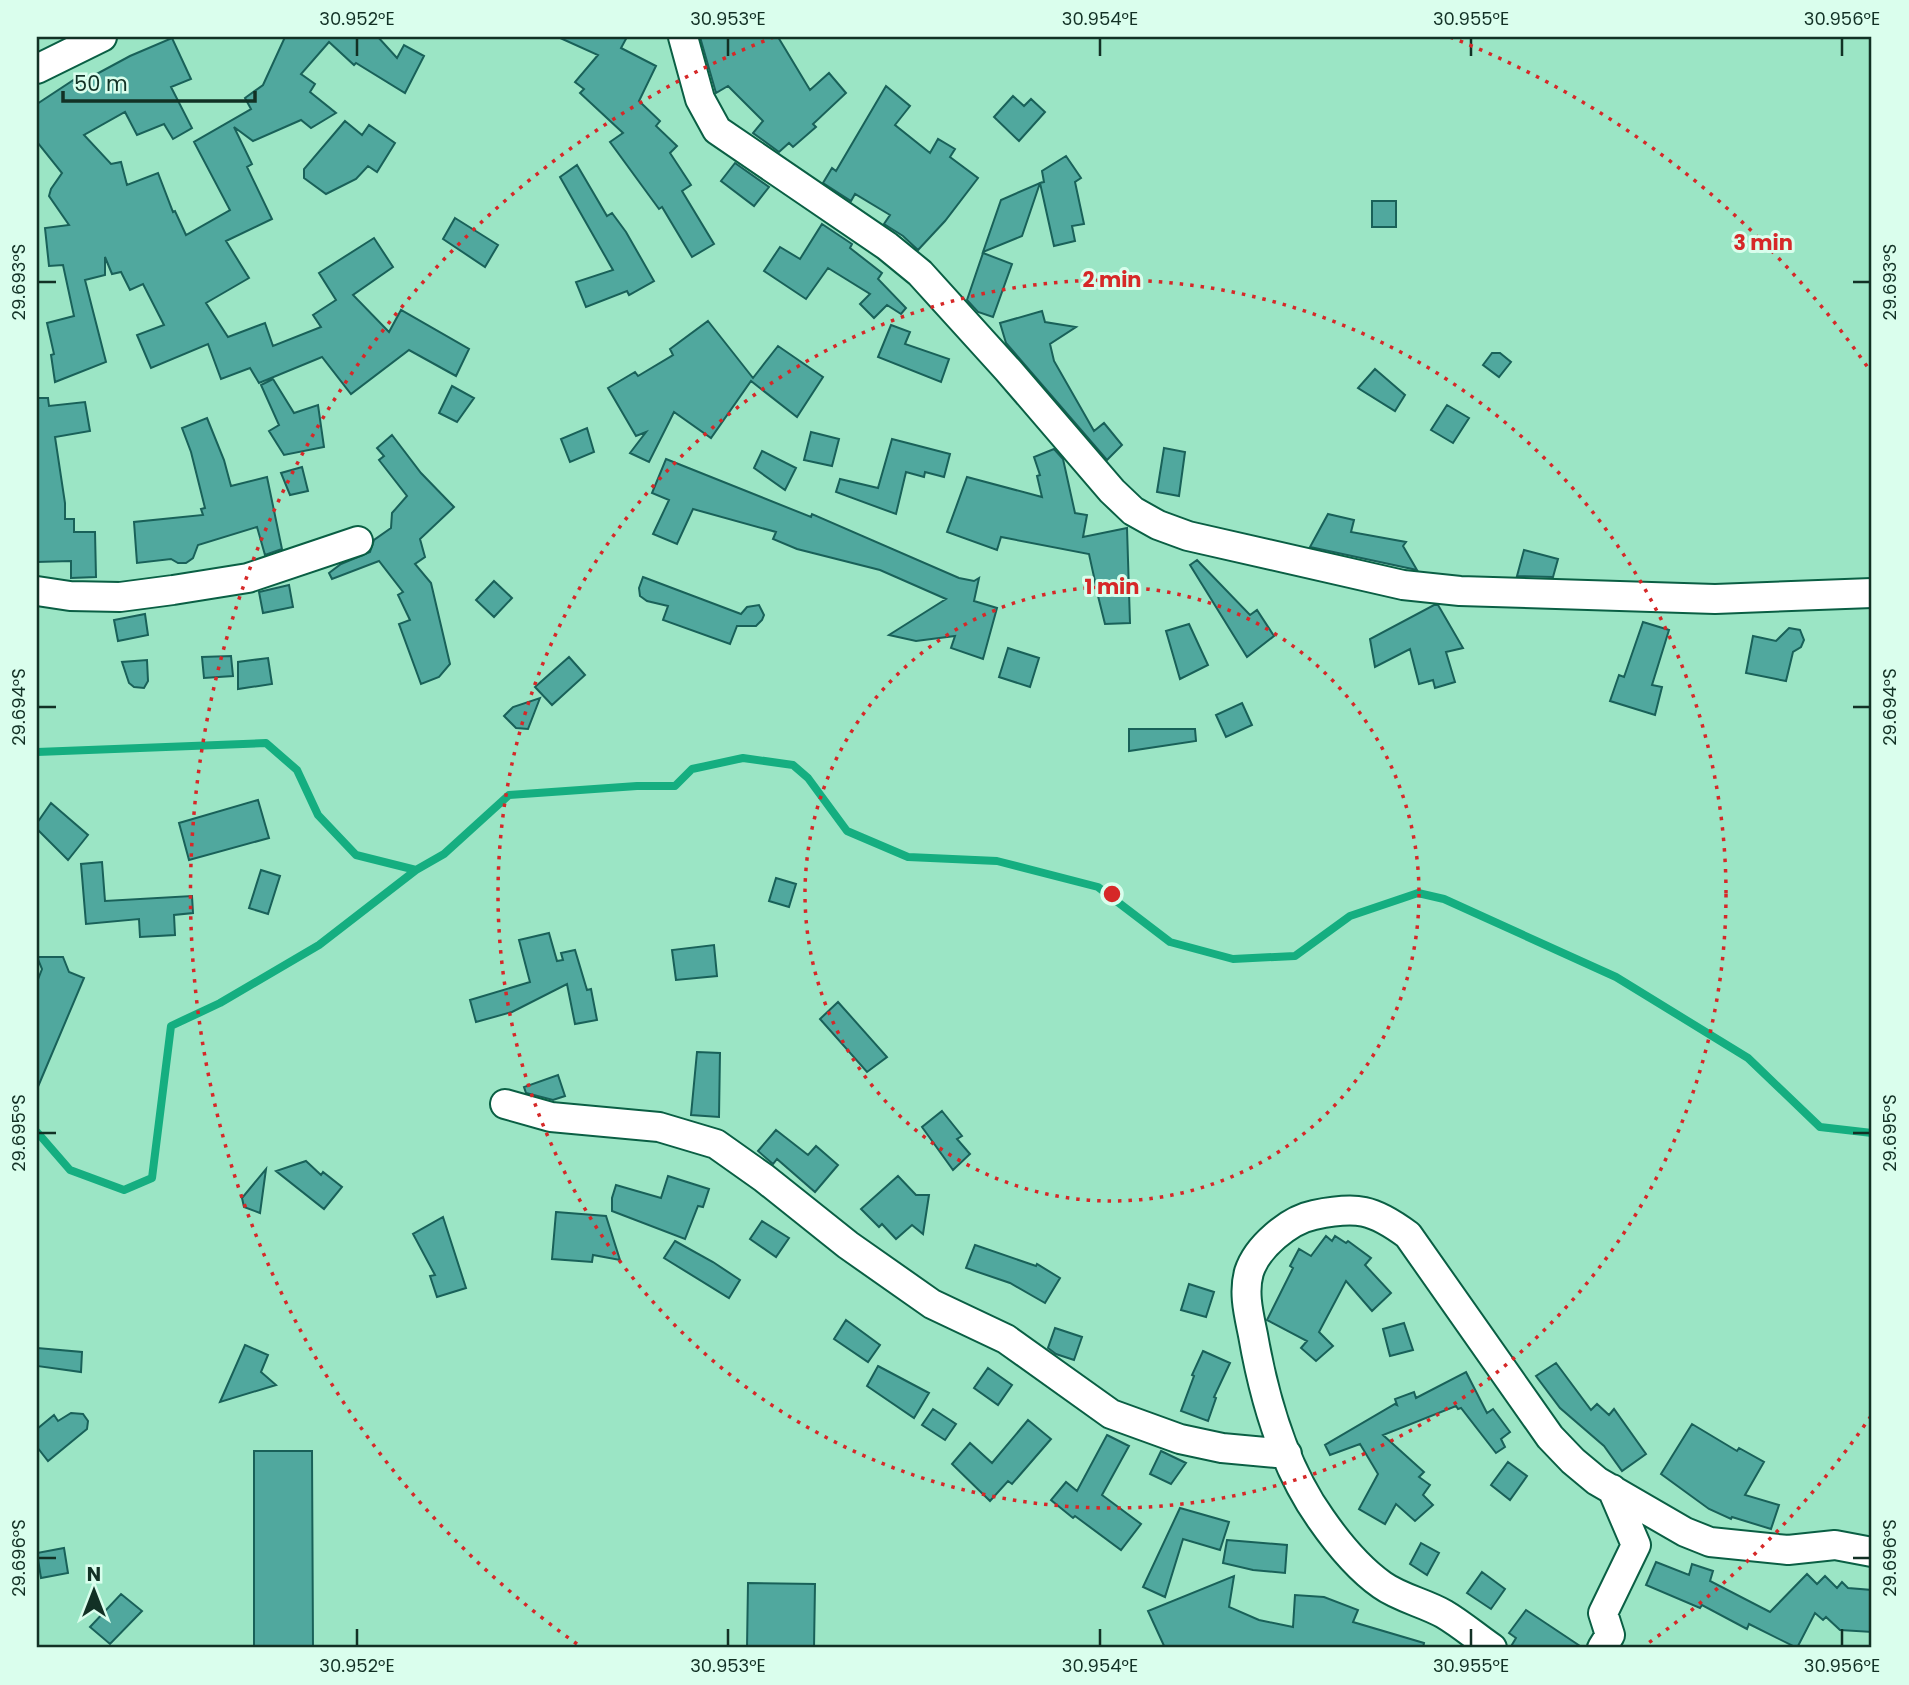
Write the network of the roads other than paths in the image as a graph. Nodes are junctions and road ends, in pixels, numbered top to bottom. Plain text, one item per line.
1 (102, 37) edge
2 (683, 37) edge
3 (37, 69) edge
4 (358, 541) dead end
5 (37, 592) edge
6 (1872, 593) edge
7 (505, 1104) dead end
8 (1287, 1454) junction
9 (1612, 1489) junction
10 (1872, 1552) edge
11 (1492, 1648) edge
12 (1602, 1648) edge

1 - 3 street
2 - 6 street
4 - 5 street
7 - 8 street
8 - 9 street
8 - 11 street
9 - 10 street
9 - 12 street

